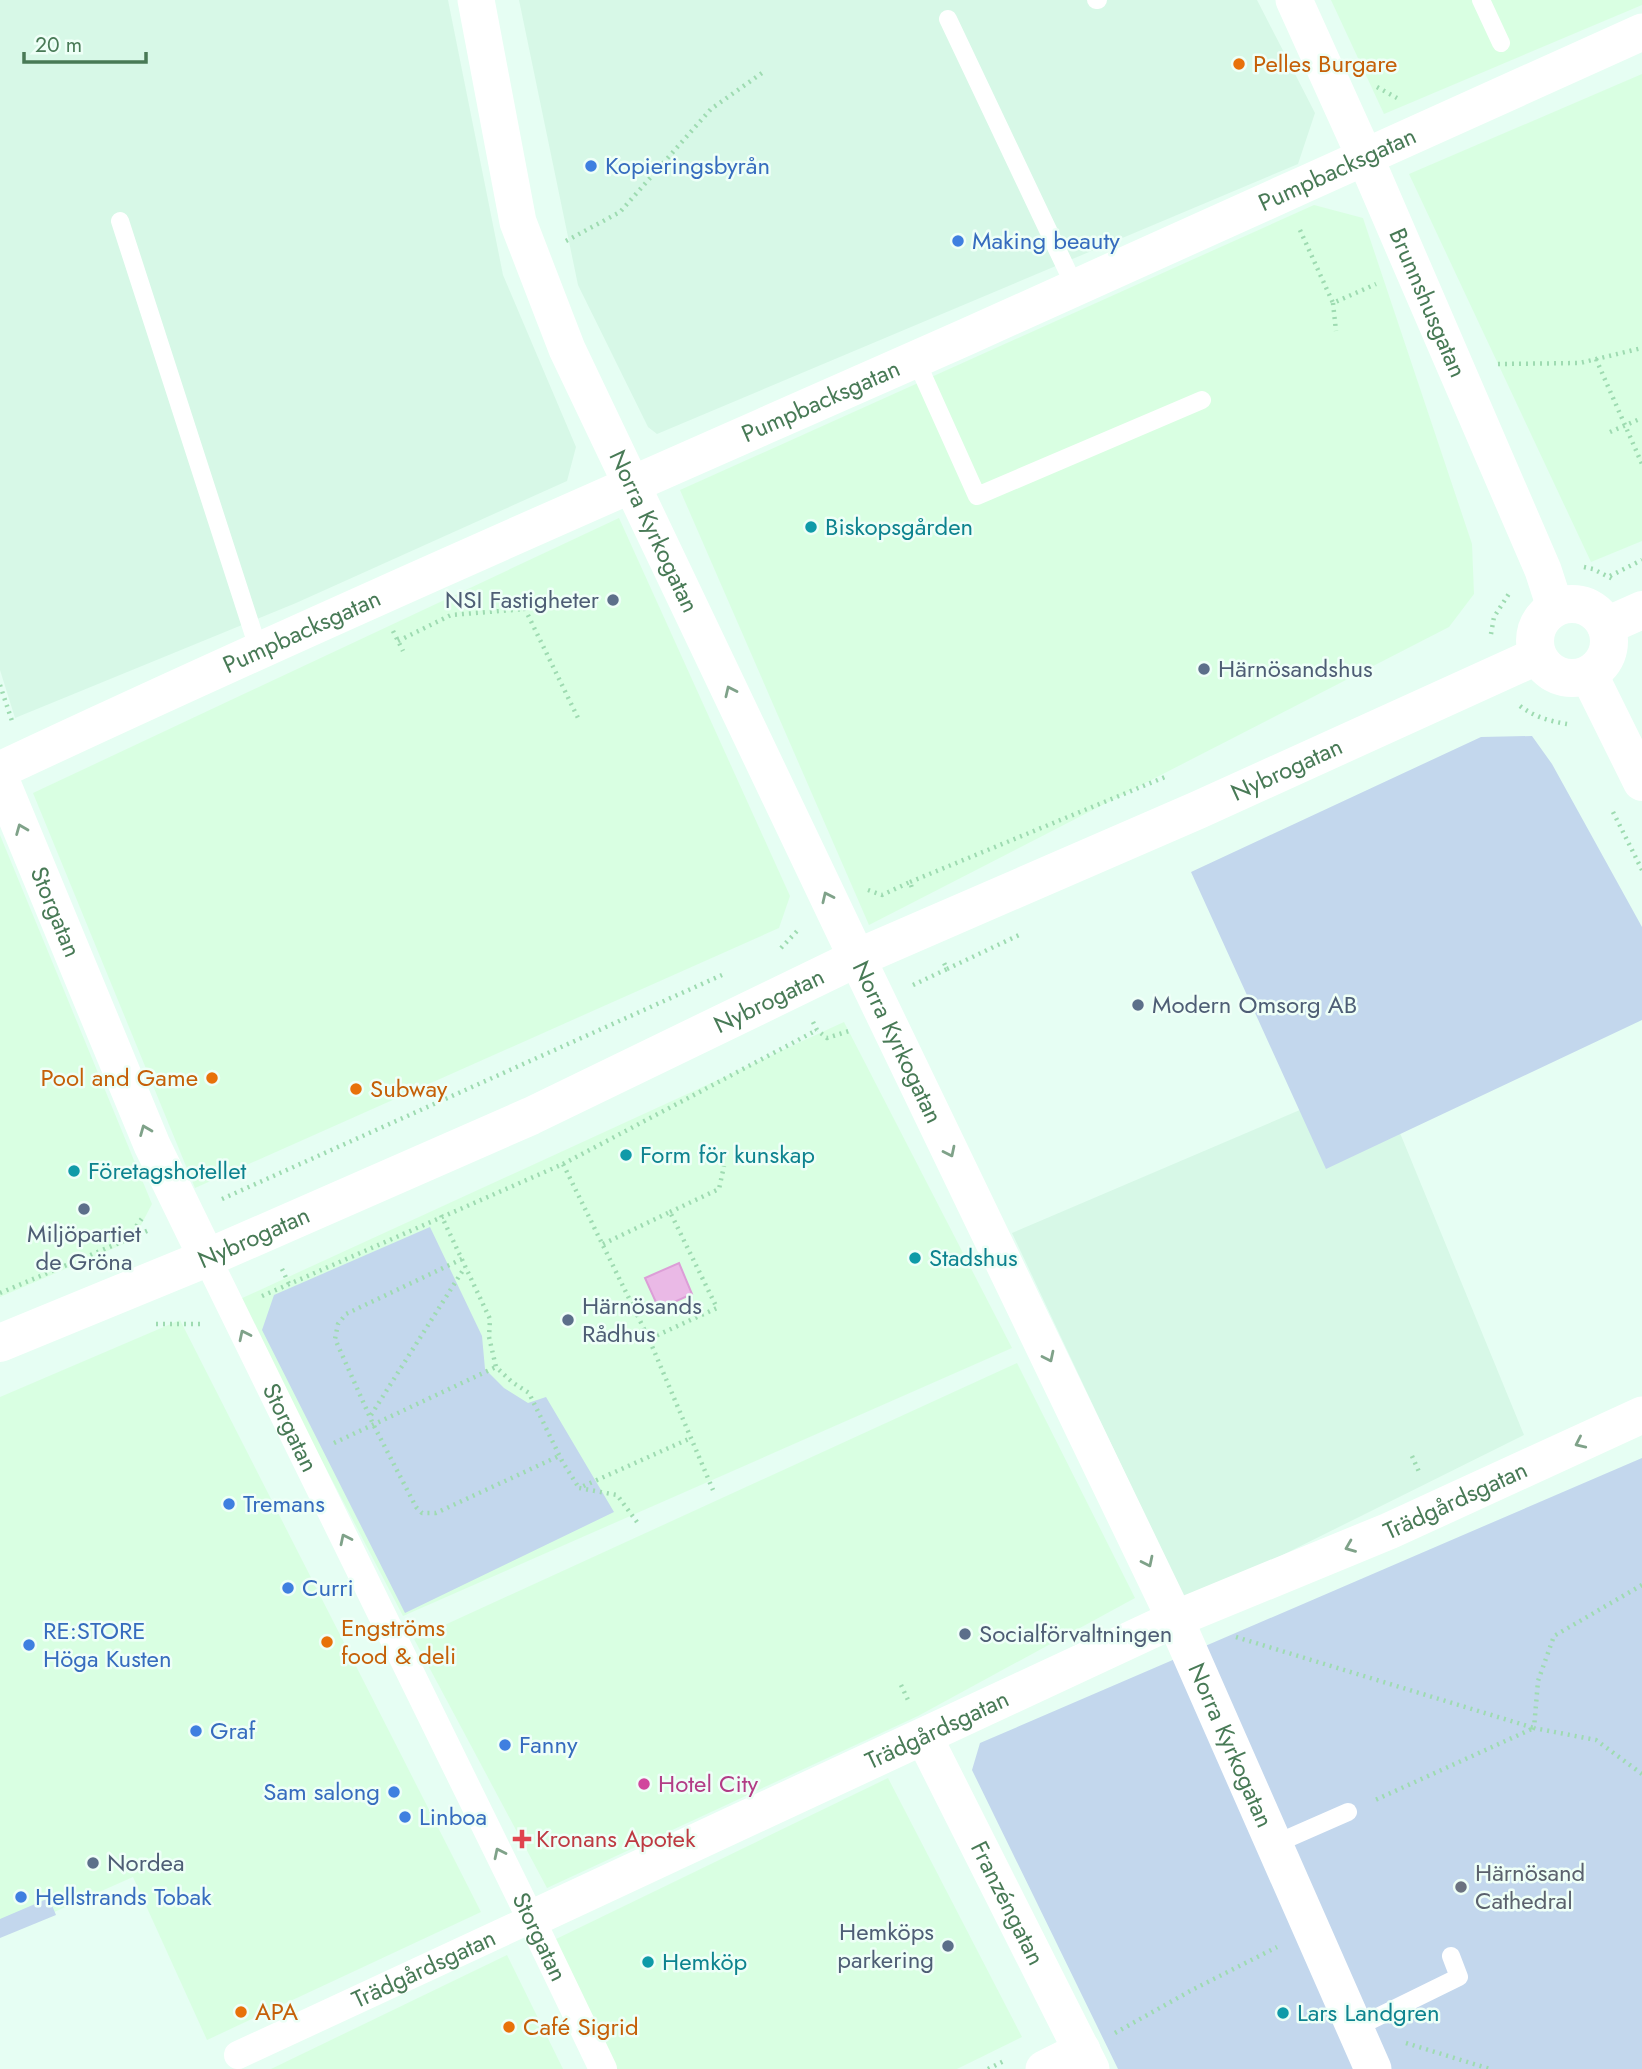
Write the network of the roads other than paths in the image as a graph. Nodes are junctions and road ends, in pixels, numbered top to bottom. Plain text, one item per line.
1 (476, 0) edge
2 (1294, 0) edge
3 (1481, 0) edge
4 (948, 19) dead end
5 (1642, 32) edge
6 (1501, 43) dead end
7 (1364, 155) junction
8 (120, 221) dead end
9 (1075, 287) junction
10 (915, 358) junction
11 (1202, 400) dead end
12 (631, 484) junction
13 (1555, 607) junction
14 (1642, 610) edge
15 (1606, 626) junction
16 (258, 651) junction
17 (1537, 656) junction
18 (1589, 674) junction
19 (0, 770) edge
20 (0, 778) edge
21 (1642, 782) edge
22 (857, 958) junction
23 (207, 1258) junction
24 (0, 1343) edge
25 (1642, 1415) edge
26 (1175, 1619) junction
27 (924, 1737) junction
28 (1348, 1812) road end
29 (1275, 1844) junction
30 (531, 1919) junction
31 (1451, 1956) dead end
32 (1355, 2028) junction
33 (238, 2055) dead end
34 (1087, 2059) edge
35 (603, 2069) edge
36 (1044, 2069) edge
37 (1373, 2069) edge

1 - 12 street, Norra Kyrkogatan
2 - 7 street, Brunnshusgatan
3 - 6 lane
4 - 9 lane
5 - 7 street, Pumpbacksgatan
7 - 9 street, Pumpbacksgatan
7 - 13 street, Brunnshusgatan
8 - 16 lane
9 - 10 street, Pumpbacksgatan
10 - 11 lane
10 - 12 street, Pumpbacksgatan
12 - 16 street, Pumpbacksgatan
22 -> 12 street, Norra Kyrkogatan
13 - 15 main road
13 - 17 main road
14 - 15 main road
15 - 18 main road
16 - 19 street, Pumpbacksgatan
17 - 18 main road
17 - 22 main road, Nybrogatan
18 - 21 main road
23 -> 20 street, Storgatan
22 - 23 main road, Nybrogatan
22 -> 26 street, Norra Kyrkogatan
23 - 24 main road, Nybrogatan
30 -> 23 street, Storgatan
25 -> 26 street, Trädgårdsgatan
26 - 27 street, Trädgårdsgatan
26 - 29 street, Norra Kyrkogatan
27 - 30 street, Trädgårdsgatan
27 - 34 street, Franzéngatan
28 - 29 lane
29 - 32 street, Norra Kyrkogatan
30 - 33 street, Trädgårdsgatan
30 - 35 street, Storgatan
31 - 32 lane
32 - 37 street, Norra Kyrkogatan
34 - 36 street

